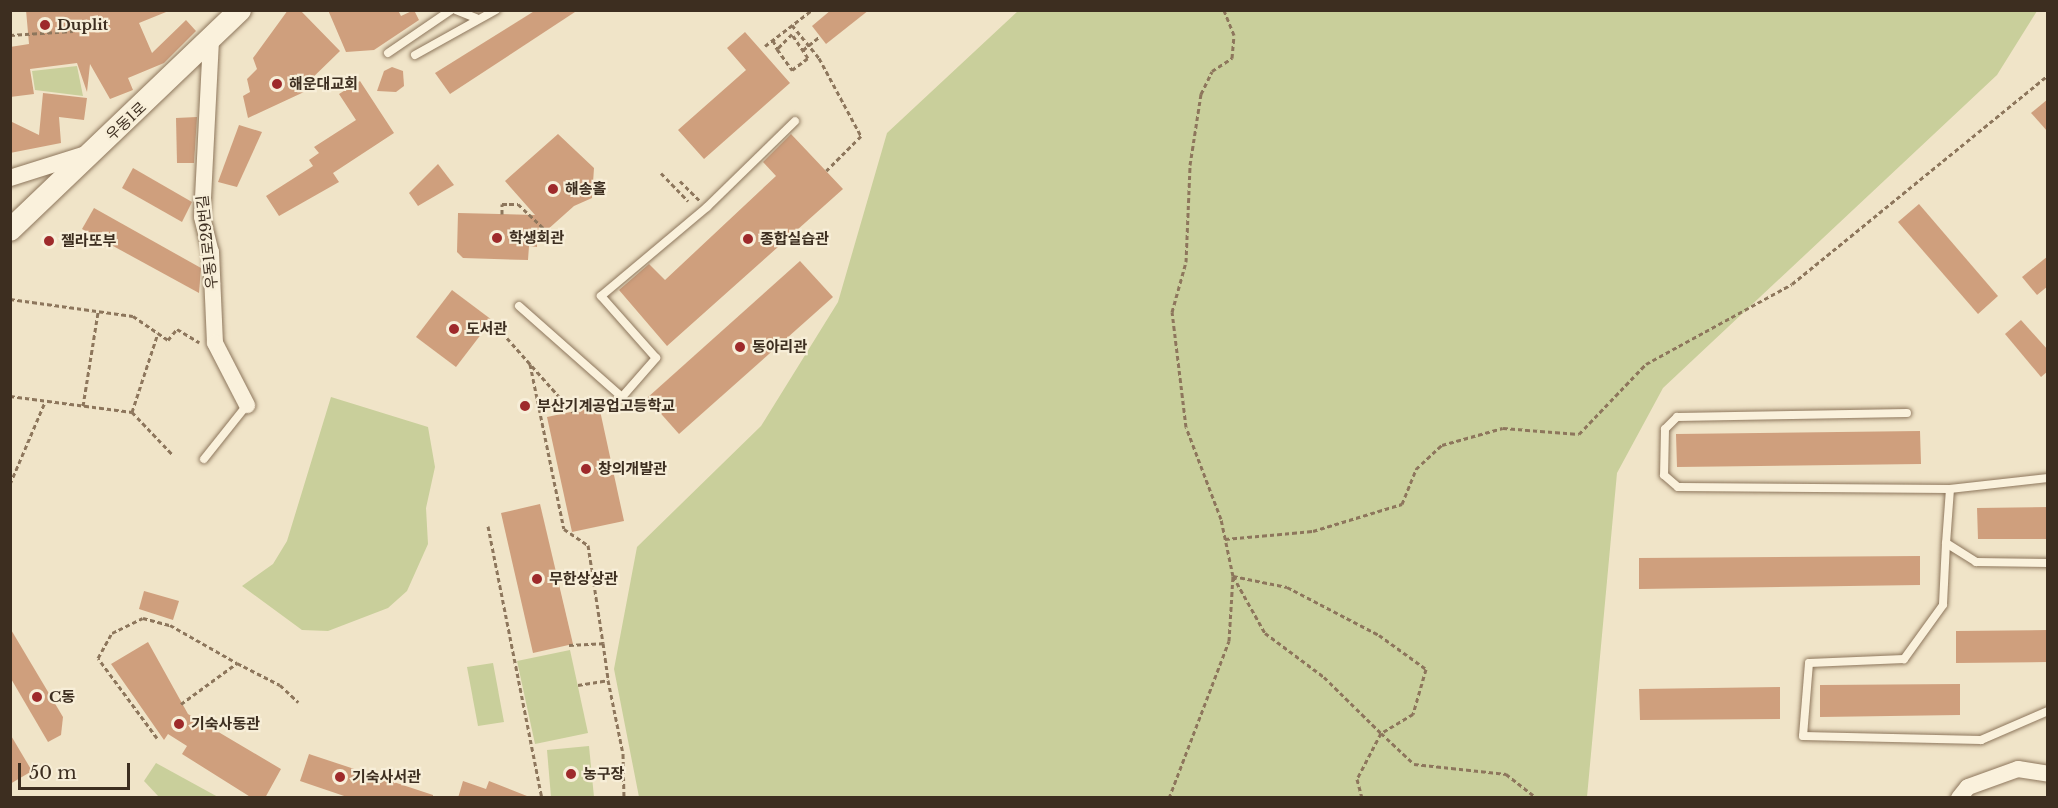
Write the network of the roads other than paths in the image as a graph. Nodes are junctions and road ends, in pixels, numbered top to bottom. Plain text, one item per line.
1 (240, 10) edge
2 (451, 10) edge
3 (456, 10) edge
4 (496, 10) edge
5 (476, 18) junction
6 (211, 39) junction
7 (388, 53) dead end
8 (415, 55) dead end
9 (795, 122) dead end
10 (93, 152) junction
11 (10, 178) edge
12 (10, 230) edge
13 (519, 306) dead end
14 (247, 405) joint
15 (1907, 413) dead end
16 (204, 459) dead end
17 (2048, 478) edge
18 (1950, 489) junction
19 (1946, 543) junction
20 (2048, 563) edge
21 (2048, 711) edge
22 (2048, 774) edge
23 (1959, 798) edge

1 - 6 street, 우동1로
2 - 7 lane
3 - 5 lane
4 - 5 lane
5 - 8 lane
6 - 10 street, 우동1로
6 - 14 street, 우동1로29번길
9 - 13 lane
10 - 11 street
10 - 12 street, 우동1로
14 - 16 lane, 우동1로29번길
15 - 18 lane
17 - 18 lane
18 - 19 lane
19 - 20 lane
19 - 21 lane
22 - 23 street

